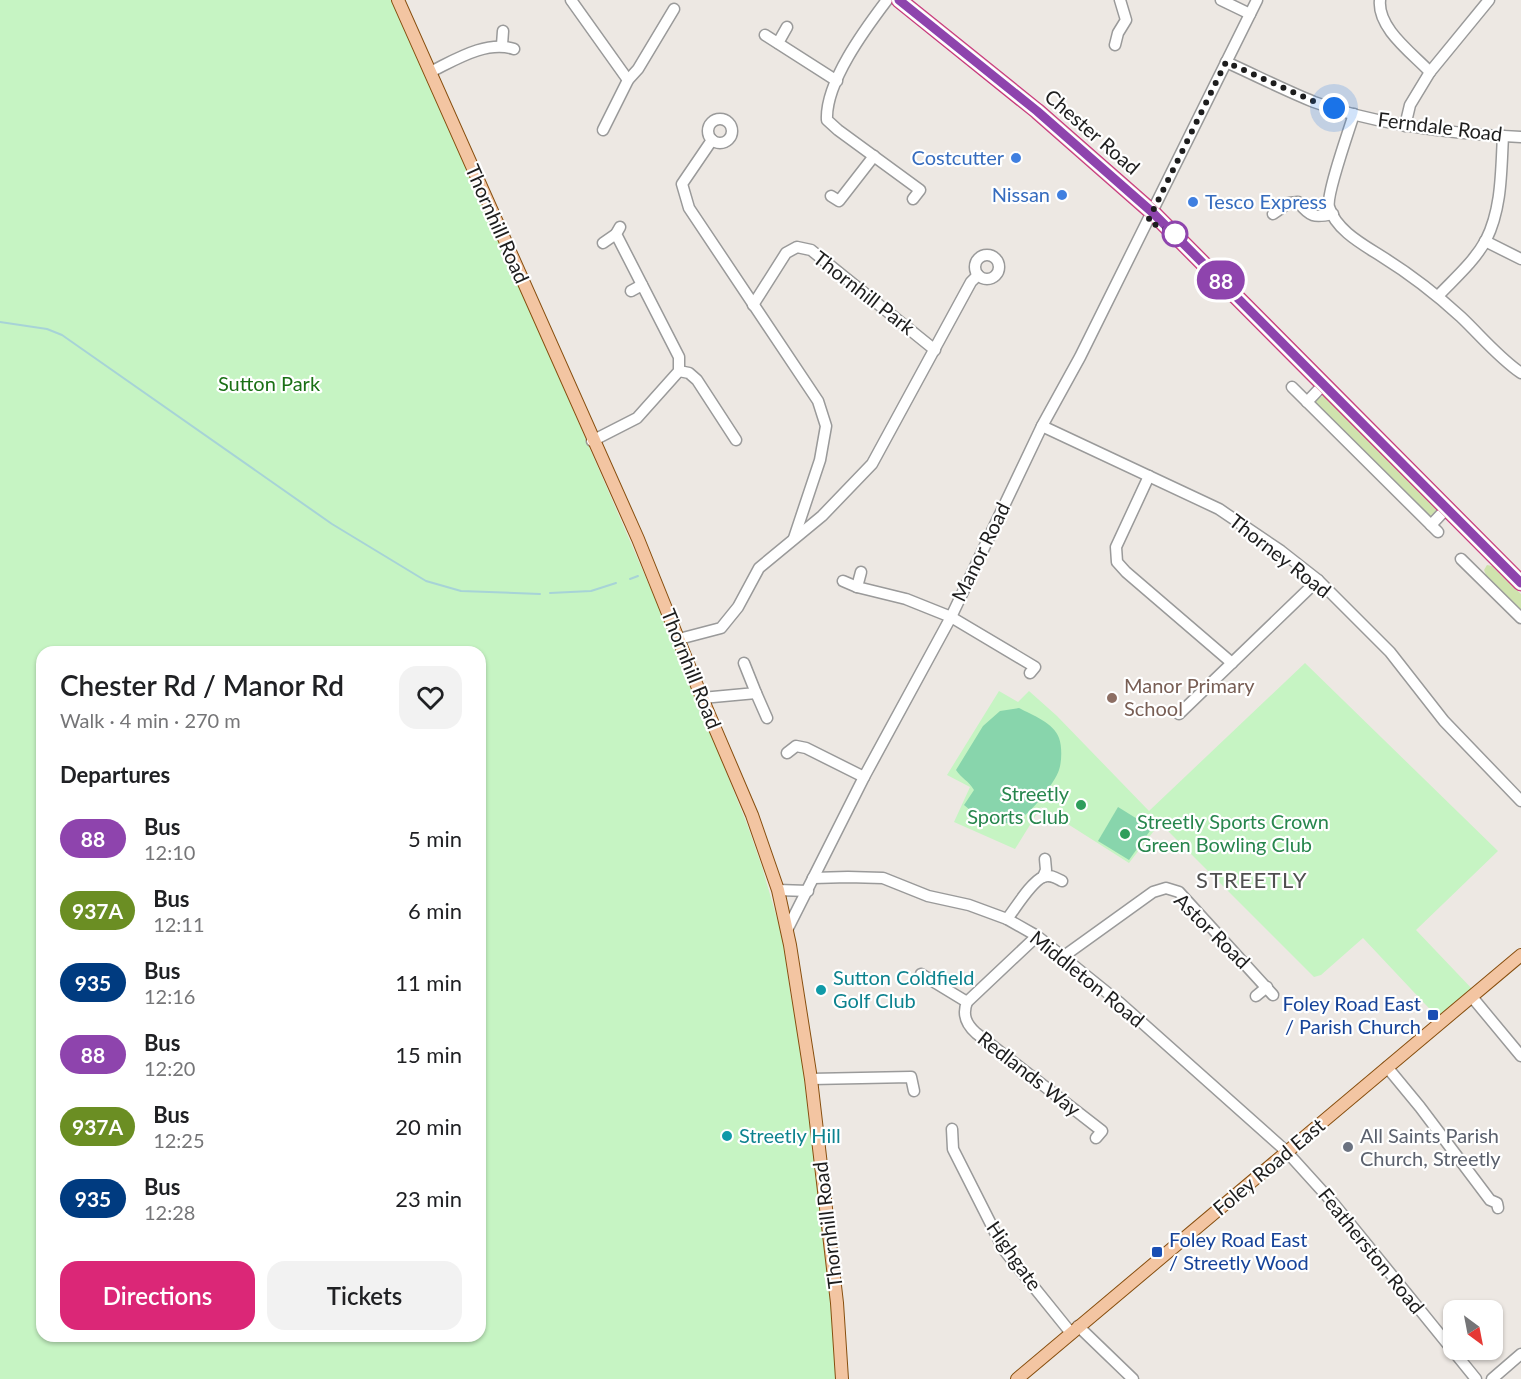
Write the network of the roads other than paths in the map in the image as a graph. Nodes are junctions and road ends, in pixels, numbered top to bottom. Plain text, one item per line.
1 (398, 0) edge
2 (571, 0) edge
3 (887, 0) edge
4 (899, 0) edge
5 (1120, 0) edge
6 (1221, 0) edge
7 (1257, 0) edge
8 (1380, 0) edge
9 (1489, 0) edge
10 (668, 13) dead end
11 (1250, 14) junction
12 (787, 27) dead end
13 (503, 31) dead end
14 (765, 35) dead end
15 (778, 43) junction
16 (502, 45) junction
17 (1115, 45) dead end
18 (513, 49) dead end
19 (1226, 62) junction
20 (430, 72) junction
21 (1430, 72) junction
22 (628, 80) junction
23 (837, 81) junction
24 (1354, 114) junction
25 (1405, 126) junction
26 (603, 130) dead end
27 (1503, 136) junction
28 (1521, 137) edge
29 (711, 140) dead end
30 (874, 156) junction
31 (831, 196) dead end
32 (913, 199) dead end
33 (1152, 212) junction
34 (1273, 214) dead end
35 (1333, 214) junction
36 (1485, 241) junction
37 (603, 243) dead end
38 (1521, 259) edge
39 (978, 275) dead end
40 (642, 285) junction
41 (631, 291) dead end
42 (1438, 296) junction
43 (753, 305) junction
44 (935, 350) junction
45 (680, 371) junction
46 (1521, 373) edge
47 (1324, 384) junction
48 (1292, 387) dead end
49 (1307, 402) junction
50 (1042, 426) junction
51 (736, 440) dead end
52 (592, 441) junction
53 (1149, 476) junction
54 (1447, 508) junction
55 (794, 538) junction
56 (1461, 560) dead end
57 (861, 572) dead end
58 (1318, 580) junction
59 (843, 581) dead end
60 (1521, 583) edge
61 (857, 587) junction
62 (951, 616) junction
63 (1521, 618) edge
64 (679, 639) junction
65 (744, 663) dead end
66 (1232, 663) junction
67 (1030, 674) dead end
68 (756, 693) junction
69 (702, 698) junction
70 (1179, 714) dead end
71 (766, 718) dead end
72 (787, 753) dead end
73 (864, 777) junction
74 (1521, 801) edge
75 (1045, 859) dead end
76 (1043, 877) junction
77 (813, 878) junction
78 (1062, 881) dead end
79 (778, 890) junction
80 (808, 891) junction
81 (1007, 919) junction
82 (787, 930) junction
83 (1037, 936) junction
84 (1521, 955) edge
85 (1064, 956) junction
86 (921, 974) dead end
87 (1256, 996) dead end
88 (1472, 997) junction
89 (967, 1002) junction
90 (1521, 1056) edge
91 (1387, 1067) junction
92 (811, 1079) junction
93 (914, 1091) dead end
94 (1102, 1131) dead end
95 (956, 1137) dead end
96 (1287, 1151) junction
97 (1491, 1204) dead end
98 (1075, 1330) junction
99 (1521, 1354) edge
100 (1023, 1377) edge
101 (842, 1379) edge
102 (1133, 1379) edge
103 (1476, 1379) edge
104 (1492, 1379) edge

1 - 20 main road, Thornhill Road
2 - 22 street
3 - 23 street
4 - 33 highway, Chester Road
5 - 17 street
6 - 11 street
7 - 11 street, Manor Road
8 - 21 street
9 - 21 street
10 - 22 street
11 - 19 street, Manor Road
12 - 15 street
13 - 16 street
14 - 15 street
15 - 23 street
16 - 18 street
16 - 20 street
19 - 24 street, Ferndale Road
19 - 33 street, Manor Road
20 - 52 main road, Thornhill Road
21 - 25 street
22 - 26 street
23 - 30 street
24 - 25 street, Ferndale Road
24 - 35 street
25 - 27 street, Ferndale Road
27 - 28 street, Ferndale Road
27 - 36 street
29 - 43 street
30 - 31 street
30 - 32 street
33 - 47 highway, Chester Road
33 - 50 street, Manor Road
34 - 35 street
35 - 42 street
36 - 38 street
36 - 42 street
37 - 40 street
39 - 44 street, Thornhill Park
40 - 41 street
40 - 45 street
42 - 46 street
43 - 44 street, Thornhill Park
43 - 55 street
44 - 55 street, Thornhill Park
45 - 51 street
45 - 52 street
47 - 49 street
47 - 54 highway, Chester Road
48 - 49 street
49 - 54 street
50 - 53 street, Thorney Road
50 - 62 street, Manor Road
52 - 64 main road, Thornhill Road
53 - 58 street, Thorney Road
53 - 66 street
54 - 60 highway, Chester Road
55 - 64 street, Thornhill Park
56 - 63 street
57 - 61 street
58 - 66 street
58 - 74 street, Thorney Road
59 - 61 street
61 - 62 street
62 - 67 street
62 - 73 street, Manor Road
64 - 69 main road, Thornhill Road
65 - 68 street
66 - 70 street
68 - 69 street
68 - 71 street
69 - 79 main road, Thornhill Road
72 - 73 street
73 - 77 street, Manor Road
75 - 76 street
76 - 78 street
76 - 81 street
77 - 80 street, Manor Road
77 - 81 street, Middleton Road
79 - 80 street
79 - 82 main road, Thornhill Road
80 - 82 street, Manor Road
81 - 83 street, Middleton Road
82 - 92 main road, Thornhill Road
83 - 85 street, Middleton Road
83 - 89 street
84 - 88 main road, Foley Road East
85 - 87 street, Astor Road
85 - 96 street, Middleton Road
86 - 89 street
88 - 90 street
88 - 91 main road, Foley Road East
89 - 94 street, Redlands Way
91 - 96 main road, Foley Road East
91 - 97 street
92 - 93 street
92 - 101 main road, Thornhill Road
95 - 98 street, Highgate
96 - 98 main road, Foley Road East
96 - 103 street, Featherston Road
98 - 100 main road, Foley Road East
98 - 102 street, Highgate
99 - 104 street

